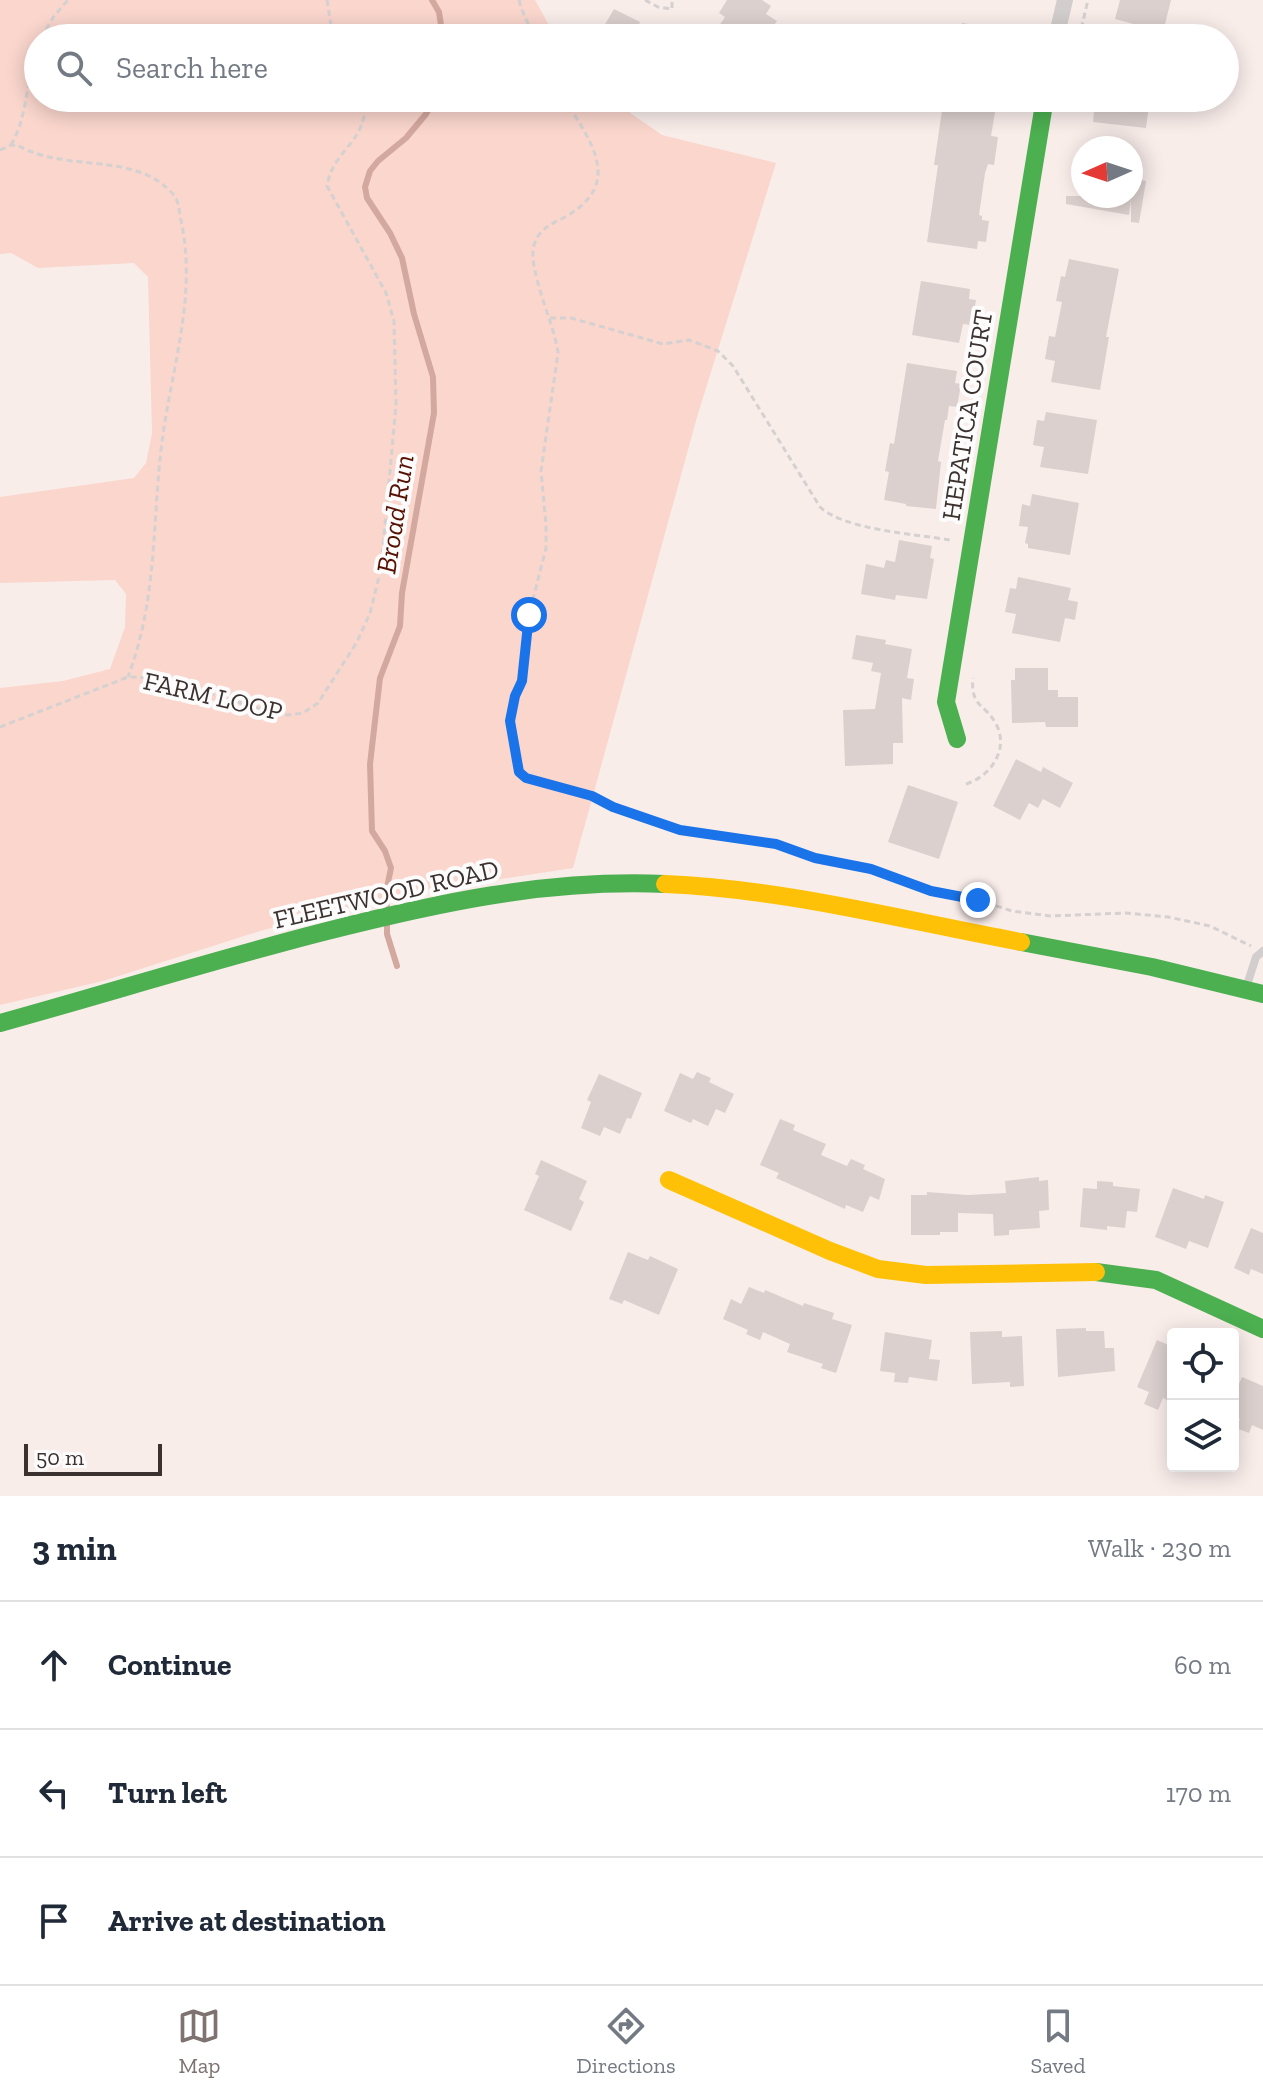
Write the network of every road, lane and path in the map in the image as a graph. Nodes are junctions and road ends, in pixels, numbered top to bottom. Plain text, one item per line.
1 (68, 0) edge
2 (327, 0) edge
3 (519, 0) edge
4 (645, 0) edge
5 (672, 0) edge
6 (1065, 0) edge
7 (1088, 0) edge
8 (49, 24) edge
9 (331, 24) edge
10 (528, 24) edge
11 (1059, 24) edge
12 (1082, 24) edge
13 (24, 97) edge
14 (366, 112) edge
15 (573, 112) edge
16 (1043, 112) edge
17 (11, 145) junction
18 (0, 150) edge
19 (550, 318) junction
20 (972, 543) junction
21 (974, 668) dead end
22 (128, 677) junction
23 (0, 727) edge
24 (957, 739) dead end
25 (966, 784) dead end
26 (1262, 952) edge
27 (1254, 992) edge
28 (0, 1023) edge
29 (669, 1180) dead end
30 (1263, 1329) edge

1 - 8 path
2 - 9 path
3 - 10 path
4 - 5 path
6 - 11 street
7 - 12 path
13 - 17 path
14 - 22 path, FARM LOOP
15 - 19 path
16 - 20 street, HEPATICA COURT
17 - 18 path
17 - 22 path, FARM LOOP
19 - 20 path
19 - 26 path
20 - 24 street, HEPATICA COURT
21 - 25 path
22 - 23 path, FARM LOOP
26 - 27 lane
27 - 28 street, FLEETWOOD ROAD
29 - 30 street

